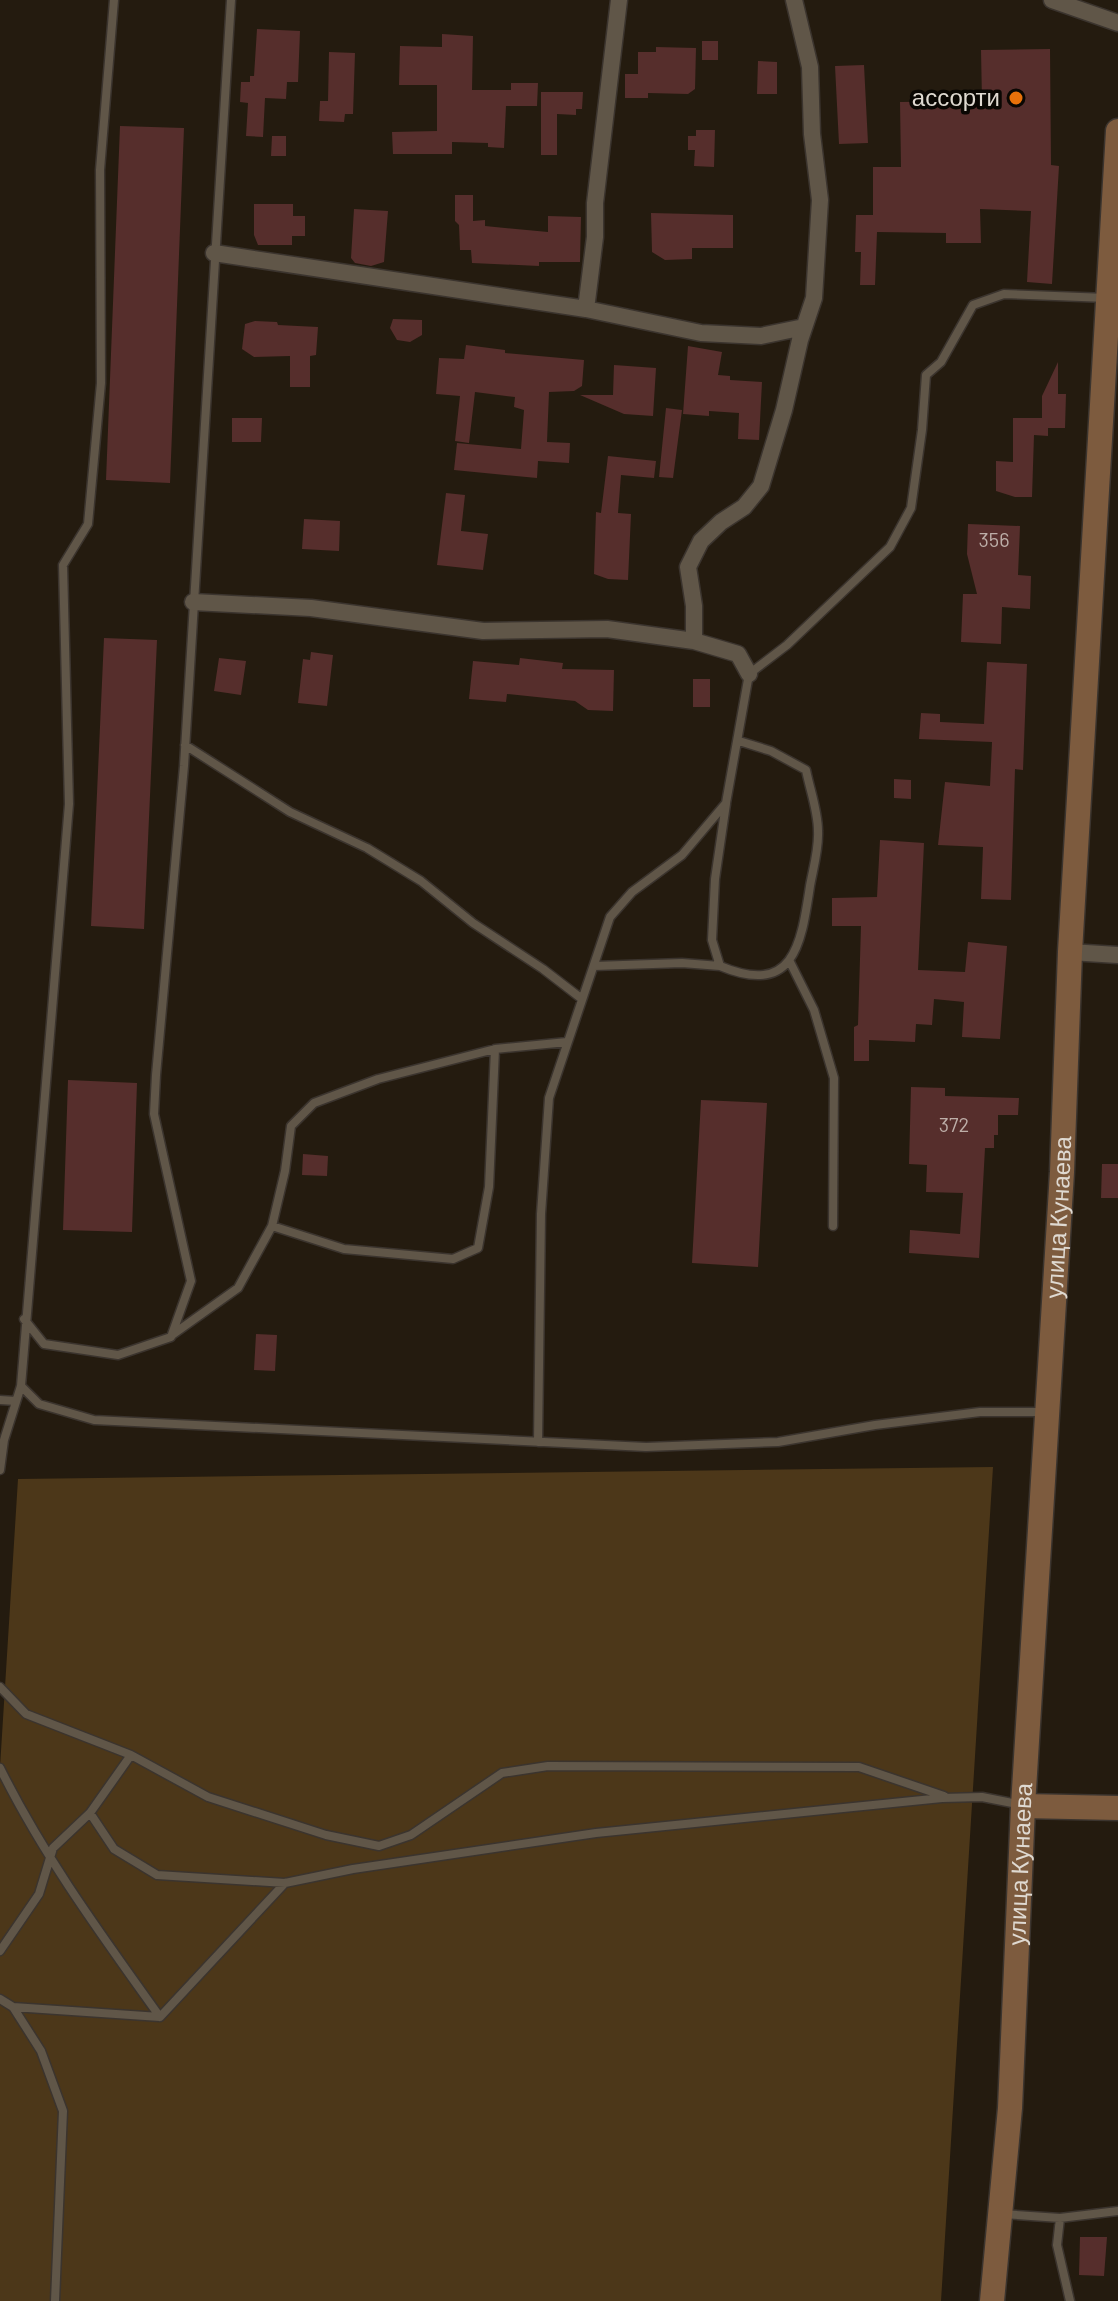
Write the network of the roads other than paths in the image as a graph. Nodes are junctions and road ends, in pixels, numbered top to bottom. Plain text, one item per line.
1 (114, 0) edge
2 (231, 0) edge
3 (619, 0) edge
4 (794, 0) edge
5 (1052, 0) edge
6 (1118, 23) edge
7 (1118, 131) edge
8 (214, 253) junction
9 (1110, 298) junction
10 (586, 309) junction
11 (804, 327) junction
12 (193, 602) junction
13 (694, 641) junction
14 (749, 674) junction
15 (739, 741) junction
16 (185, 745) junction
17 (726, 803) junction
18 (1070, 952) junction
19 (1118, 955) edge
20 (790, 962) junction
21 (594, 966) junction
22 (720, 966) junction
23 (582, 999) junction
24 (567, 1042) junction
25 (495, 1049) junction
26 (272, 1226) junction
27 (833, 1226) dead end
28 (24, 1319) junction
29 (171, 1337) junction
30 (21, 1386) junction
31 (0, 1400) edge
32 (16, 1401) junction
33 (1046, 1412) junction
34 (538, 1442) junction
35 (0, 1470) edge
36 (0, 1687) edge
37 (131, 1755) junction
38 (0, 1768) edge
39 (949, 1798) junction
40 (1023, 1806) junction
41 (1118, 1808) edge
42 (90, 1813) junction
43 (50, 1858) junction
44 (285, 1883) junction
45 (0, 1951) edge
46 (0, 1999) edge
47 (13, 2007) junction
48 (160, 2017) junction
49 (1118, 2211) edge
50 (1000, 2214) junction
51 (1060, 2218) junction
52 (55, 2301) edge
53 (992, 2301) edge
54 (1070, 2301) edge

1 - 28 lane
2 - 8 lane
3 - 10 street
4 - 11 street
5 - 6 street
7 - 9 main road, улица Кунаева
8 - 10 street
8 - 12 lane
9 - 14 lane
9 - 18 main road, улица Кунаева
10 - 11 street
11 - 13 street
12 - 13 street
12 - 16 lane
13 - 14 street
14 - 15 lane
15 - 17 lane
15 - 20 lane
16 - 23 lane
16 - 29 lane
17 - 21 lane
17 - 22 lane
18 - 19 street
18 - 33 main road, улица Кунаева
20 - 22 lane
20 - 27 lane
21 - 22 lane
21 - 23 lane
23 - 24 lane
24 - 25 lane
24 - 34 lane
25 - 26 lane
25 - 26 lane
26 - 29 lane
28 - 29 lane
28 - 30 lane
30 - 32 lane
30 - 34 lane
31 - 32 lane
32 - 35 lane
33 - 34 lane
33 - 40 main road, улица Кунаева
36 - 37 lane
37 - 39 lane
37 - 42 lane
38 - 43 lane
39 - 40 lane
39 - 44 lane
40 - 41 main road
40 - 50 main road, улица Кунаева
42 - 43 lane
42 - 44 lane
43 - 45 lane
43 - 48 lane
44 - 48 lane
46 - 47 lane
47 - 48 lane
47 - 52 lane
49 - 51 lane
50 - 51 lane
50 - 53 main road, улица Кунаева
51 - 54 lane

